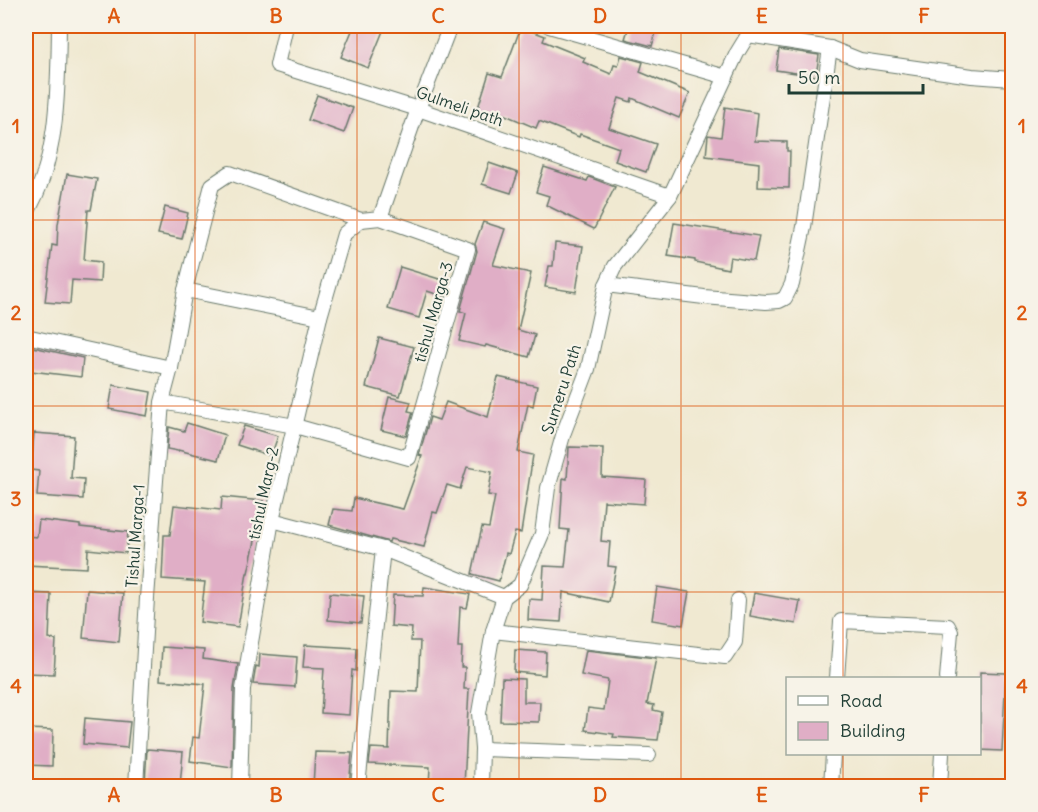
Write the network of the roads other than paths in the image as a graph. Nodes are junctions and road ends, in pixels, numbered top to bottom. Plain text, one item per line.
1 (59, 26) edge
2 (286, 26) edge
3 (450, 26) edge
4 (549, 26) edge
5 (749, 31) edge
6 (830, 48) junction
7 (726, 77) junction
8 (1012, 79) edge
9 (418, 109) junction
10 (670, 196) junction
11 (26, 214) edge
12 (380, 218) junction
13 (361, 220) junction
14 (606, 285) junction
15 (185, 290) junction
16 (320, 317) junction
17 (26, 336) edge
18 (171, 368) junction
19 (162, 402) junction
20 (295, 426) junction
21 (272, 520) junction
22 (383, 549) junction
23 (504, 597) junction
24 (738, 600) dead end
25 (493, 631) junction
26 (837, 677) edge
27 (947, 677) edge
28 (482, 749) junction
29 (650, 755) dead end
30 (833, 755) edge
31 (942, 755) edge
32 (136, 786) edge
33 (240, 786) edge
34 (358, 786) edge
35 (481, 786) edge
36 (831, 786) edge
37 (940, 786) edge

1 - 11 street
2 - 9 street, Gulmeli path
3 - 9 street
4 - 7 street
5 - 6 street
5 - 7 street, Sumeru Path
6 - 8 street
6 - 14 street
7 - 10 street, Sumeru Path
9 - 10 street, Gulmeli path
9 - 12 street
10 - 14 street, Sumeru Path
12 - 13 street, tishul Marga-3
12 - 20 street, tishul Marga-3
13 - 15 street, Tishul Marga-1
13 - 16 street, tishul Marg-2
14 - 23 street, Sumeru Path
15 - 16 street
15 - 18 street, Tishul Marga-1
16 - 20 street, tishul Marg-2
17 - 18 street
18 - 19 street, Tishul Marga-1
19 - 20 street
19 - 32 street, Tishul Marga-1
20 - 21 street, tishul Marg-2
21 - 22 street
21 - 33 street, tishul Marg-2
22 - 23 street
22 - 34 street
23 - 25 street, Sumeru Path
24 - 25 street
25 - 28 street, Sumeru Path
26 - 27 street
28 - 29 street
28 - 35 street, Sumeru Path
30 - 36 street
31 - 37 street

